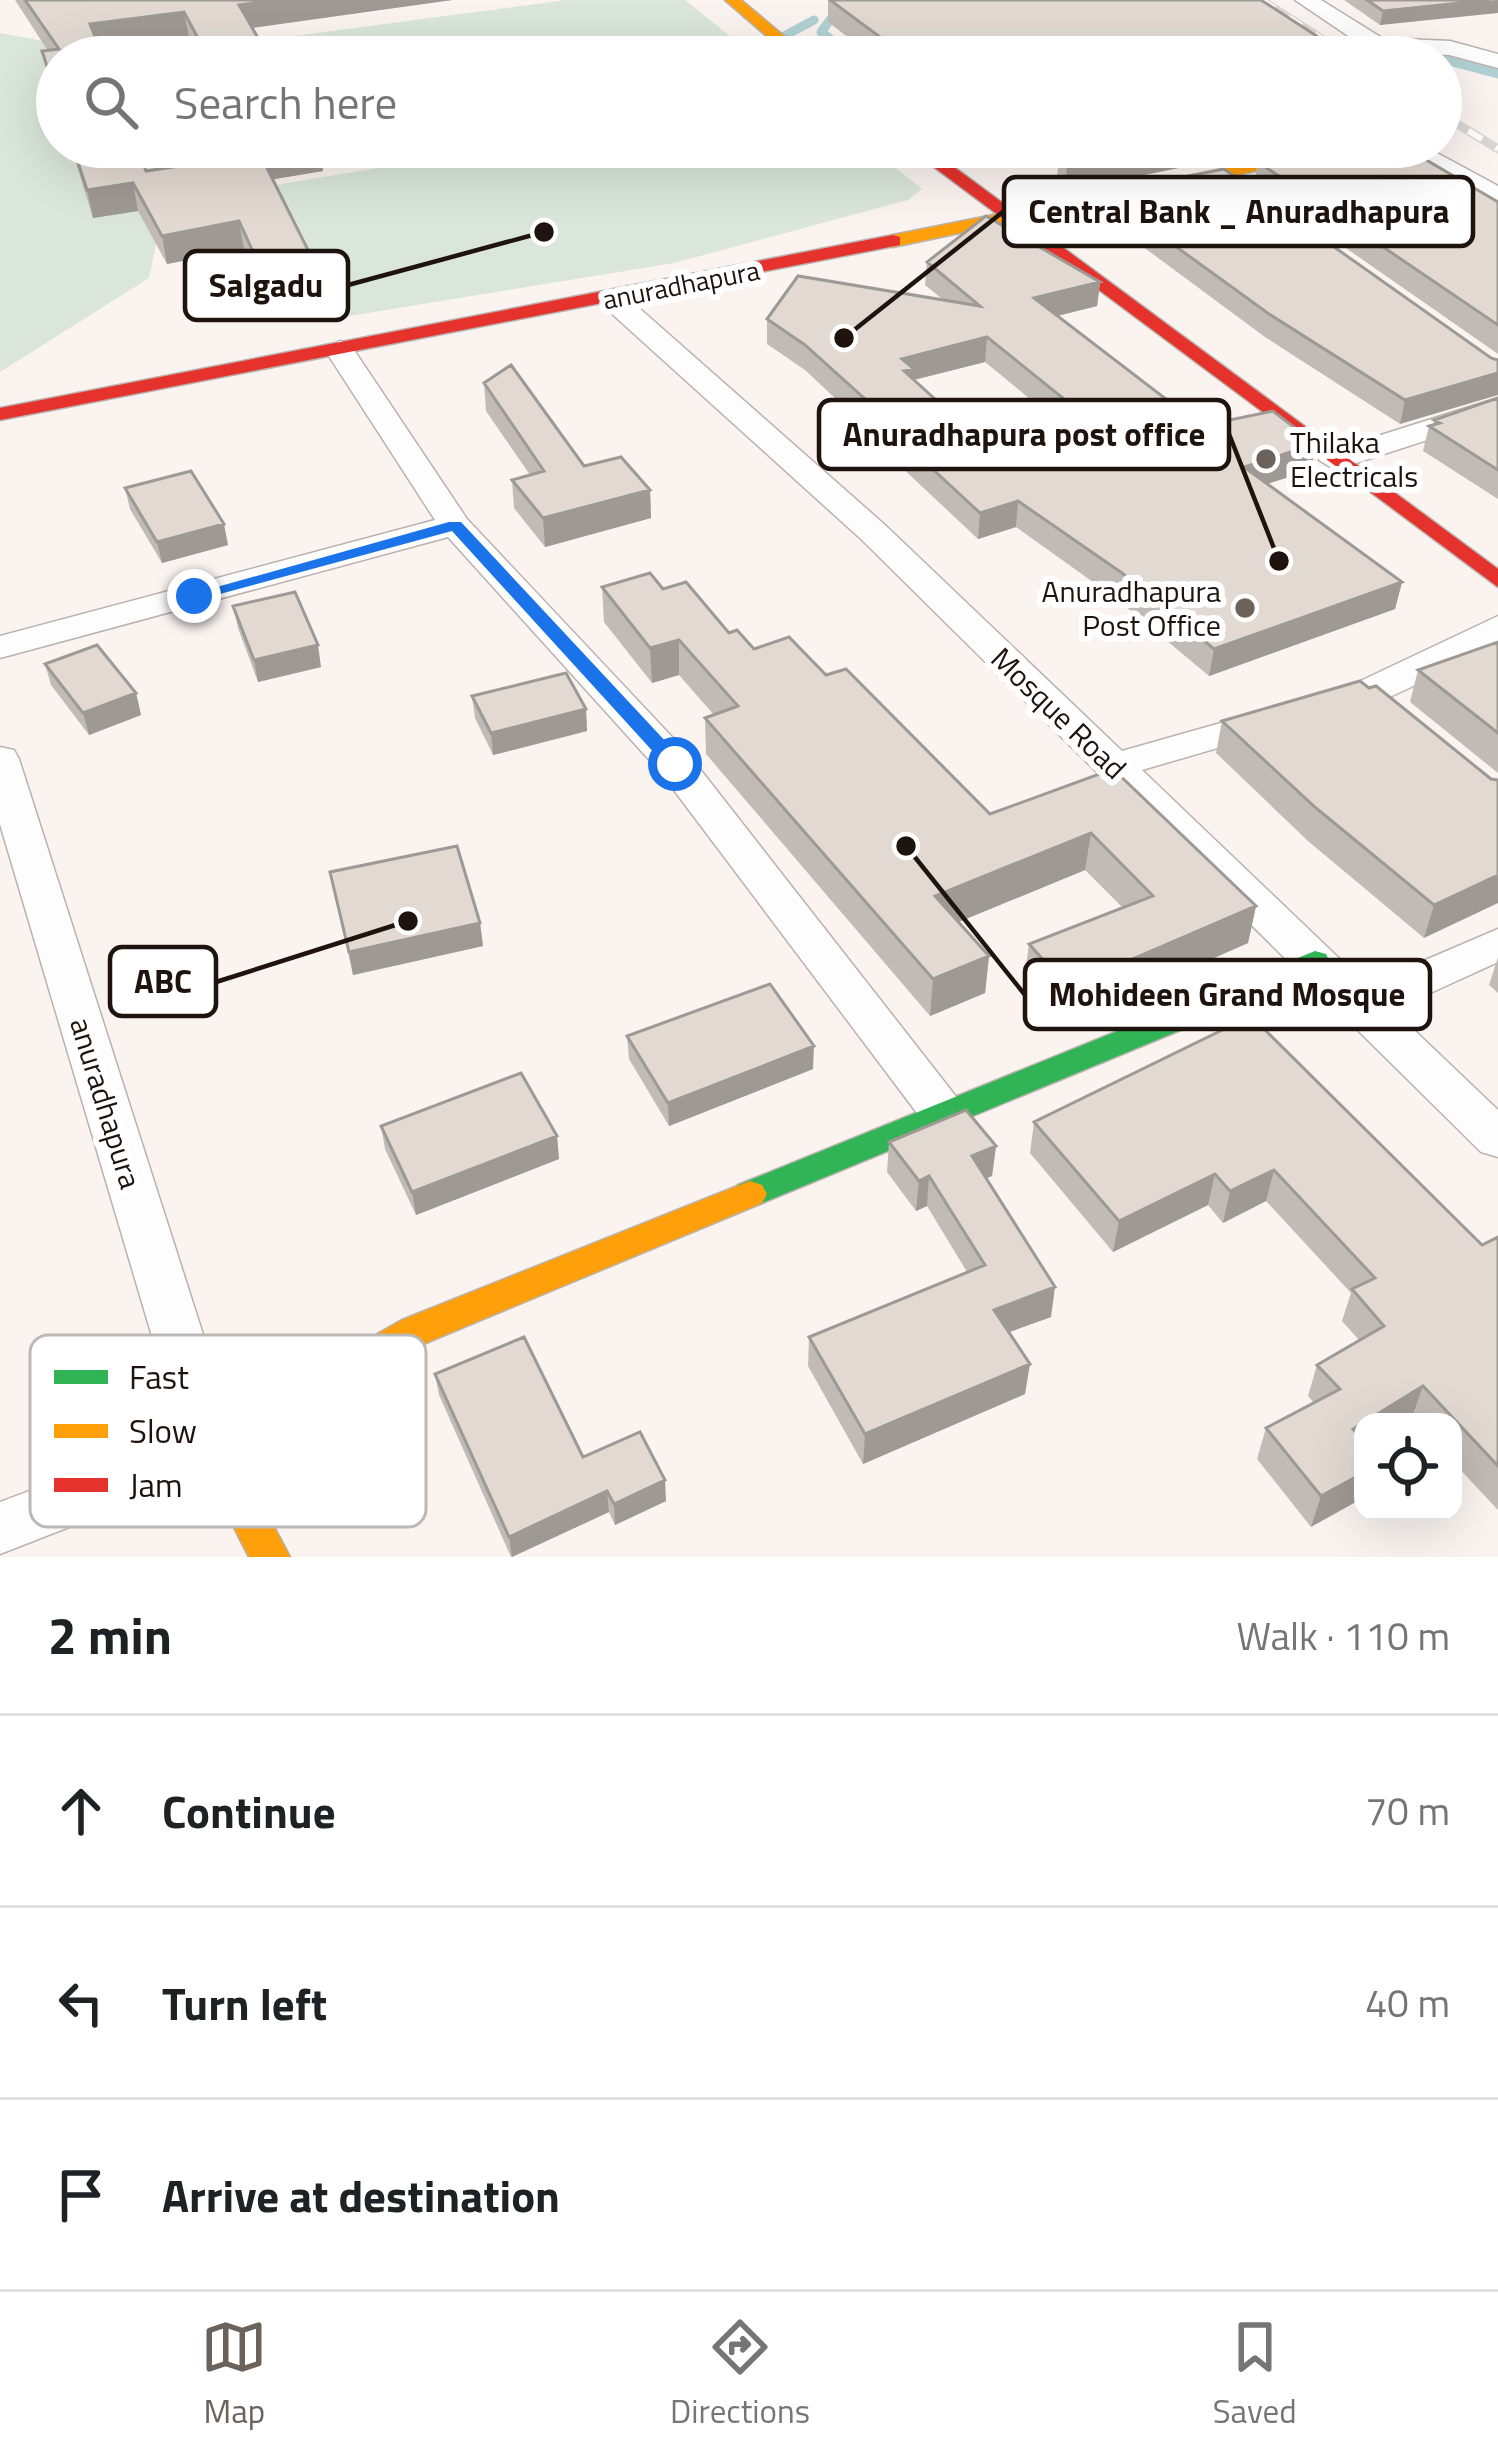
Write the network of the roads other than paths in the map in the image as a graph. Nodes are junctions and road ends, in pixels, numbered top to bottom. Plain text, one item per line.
1 (732, 0) edge
2 (1306, 0) edge
3 (776, 36) edge
4 (1363, 36) edge
5 (1462, 51) edge
6 (1498, 61) edge
7 (943, 168) edge
8 (1256, 168) edge
9 (1446, 168) edge
10 (1222, 175) junction
11 (1498, 197) edge
12 (1259, 202) edge
13 (1006, 218) junction
14 (611, 298) junction
15 (340, 350) junction
16 (1498, 407) edge
17 (0, 414) edge
18 (1334, 460) junction
19 (455, 525) junction
20 (1498, 580) edge
21 (1498, 628) edge
22 (0, 647) edge
23 (1367, 692) junction
24 (1400, 719) edge
25 (0, 759) edge
26 (1114, 766) junction
27 (1498, 944) edge
28 (1315, 962) junction
29 (1361, 1006) junction
30 (945, 1116) junction
31 (1498, 1139) edge
32 (177, 1335) edge
33 (408, 1335) edge
34 (30, 1517) edge
35 (254, 1527) edge
36 (0, 1528) edge
37 (270, 1557) edge

1 - 3 street
2 - 4 street
5 - 6 street
7 - 13 street
8 - 10 street, anuradhapura
9 - 11 street
10 - 12 street
10 - 13 street, anuradhapura
13 - 14 street, anuradhapura
13 - 18 street
14 - 15 street, anuradhapura
14 - 26 street, Mosque Road
15 - 17 street, anuradhapura
15 - 19 street
16 - 18 street
18 - 20 street
19 - 22 street
19 - 30 street
21 - 23 street
23 - 24 street
23 - 26 street
25 - 32 street, anuradhapura
26 - 28 street, Mosque Road
27 - 29 street
28 - 29 street, Mosque Road
28 - 30 street
29 - 31 street, Mosque Road
30 - 33 street
34 - 36 street
35 - 37 street

